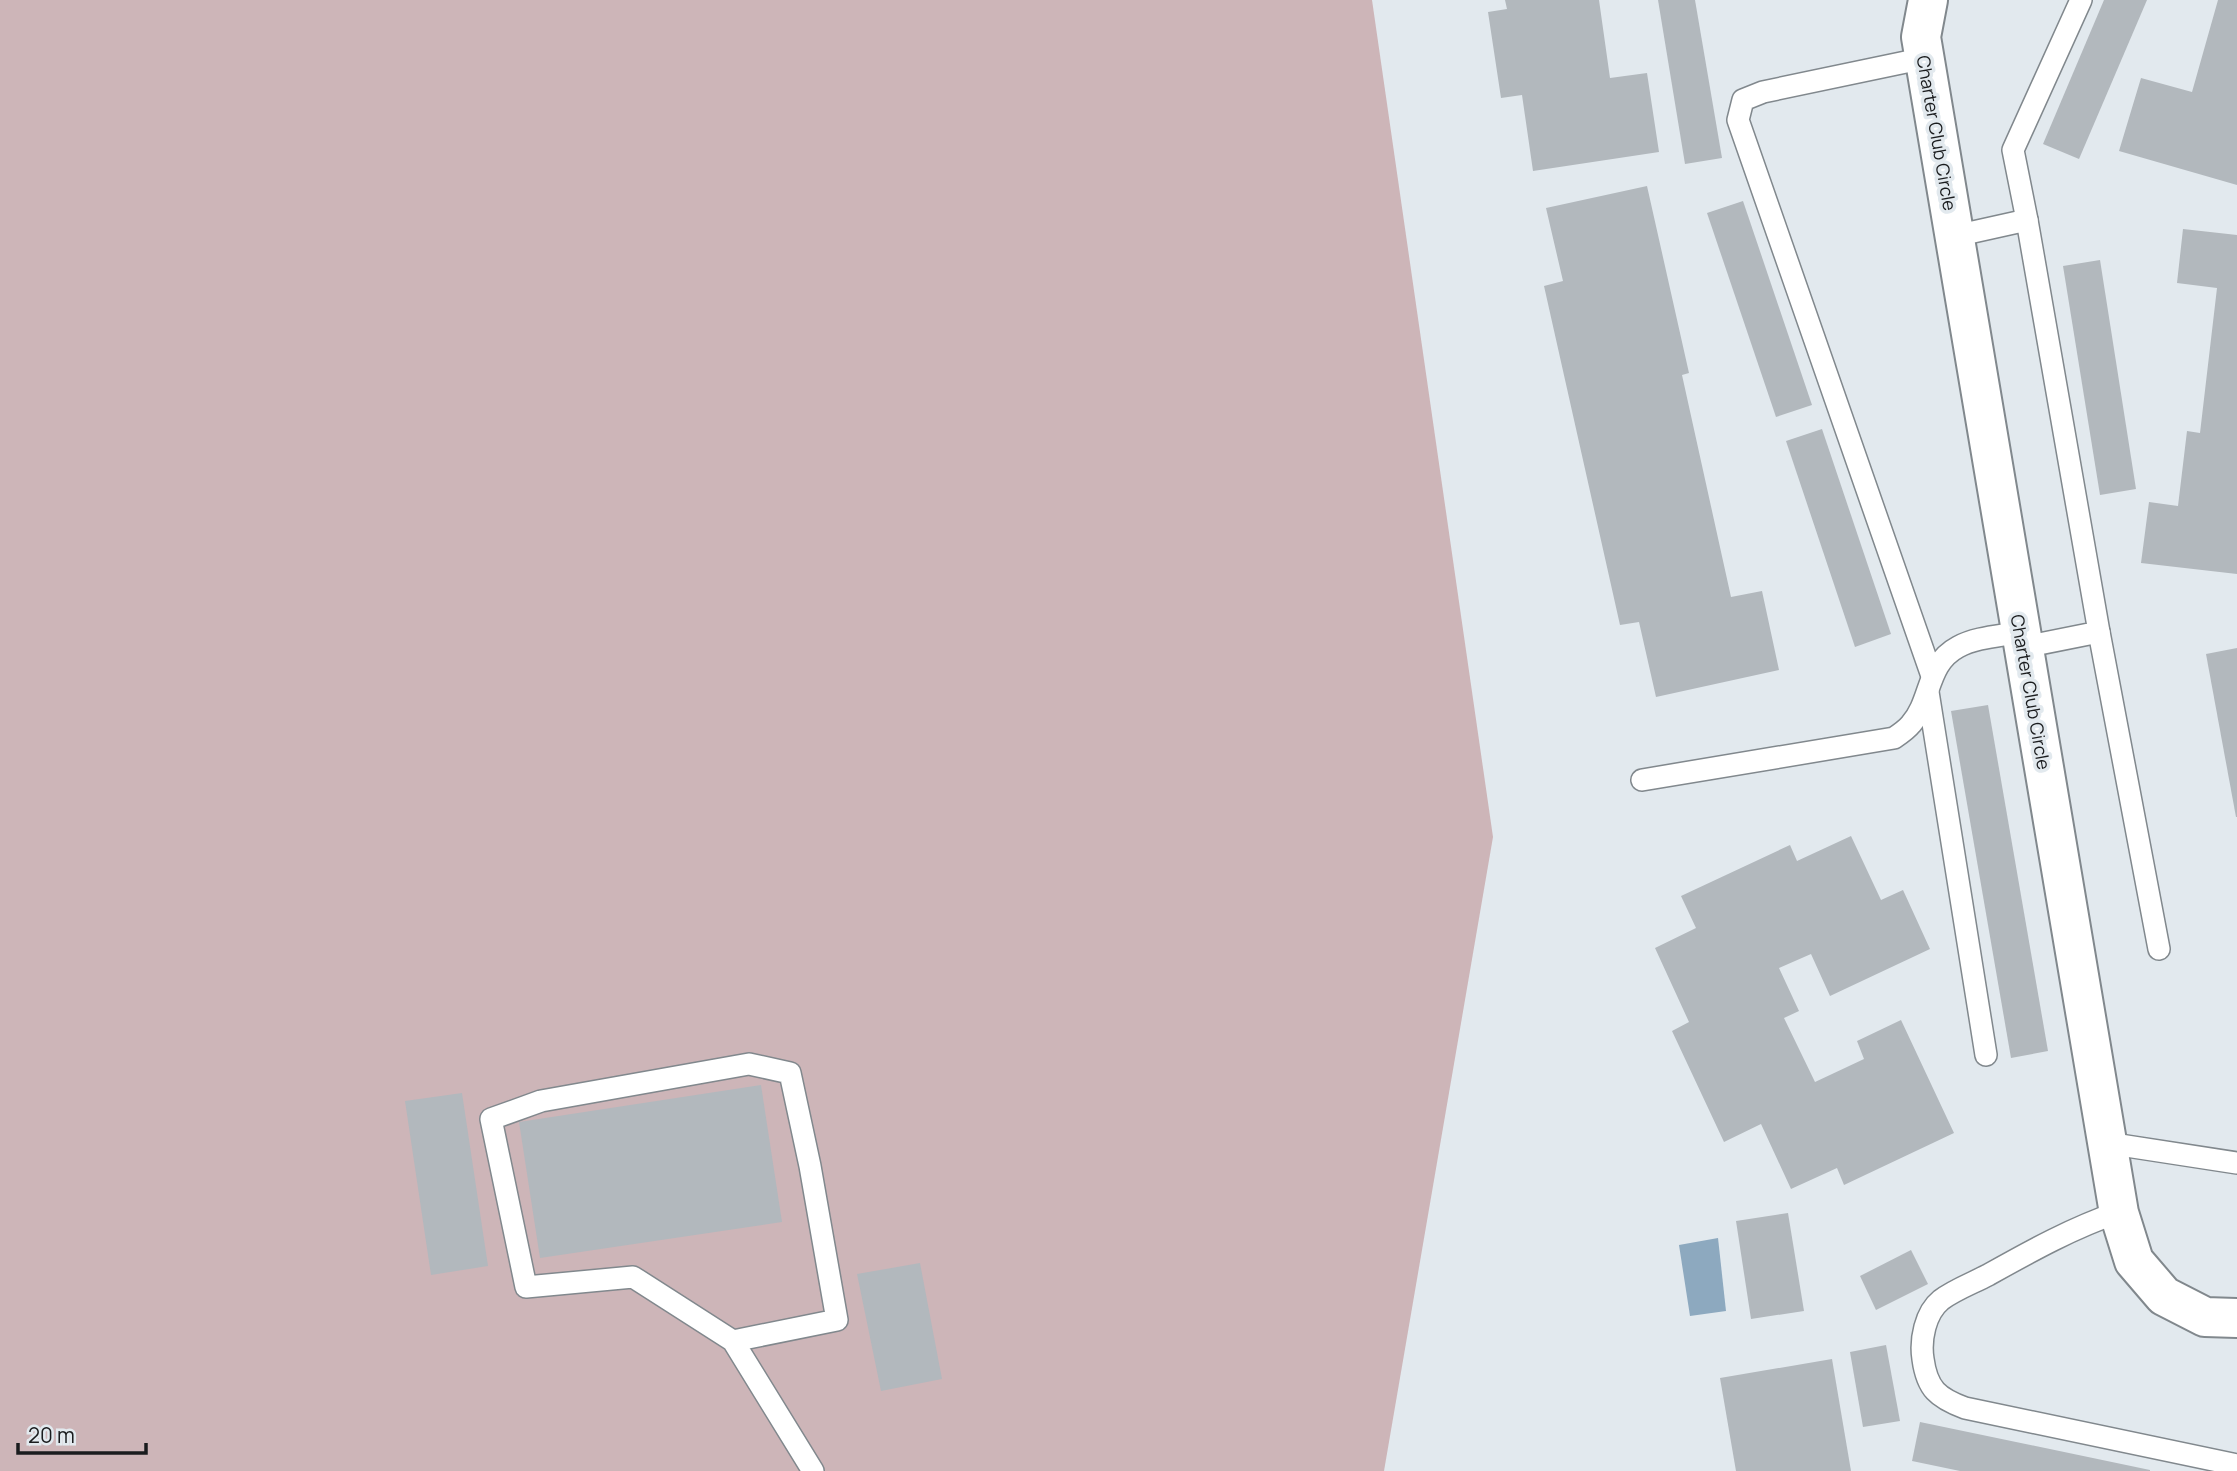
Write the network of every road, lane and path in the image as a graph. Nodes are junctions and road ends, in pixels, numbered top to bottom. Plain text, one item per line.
1 (1928, 0) edge
2 (2081, 0) edge
3 (1925, 58) junction
4 (2027, 220) junction
5 (1955, 236) junction
6 (2099, 632) junction
7 (2022, 640) junction
8 (1930, 684) junction
9 (1642, 780) dead end
10 (2159, 949) dead end
11 (1986, 1055) dead end
12 (2107, 1143) junction
13 (2237, 1163) edge
14 (2119, 1212) junction
15 (2237, 1318) edge
16 (733, 1341) junction
17 (2237, 1465) edge
18 (813, 1471) edge

1 - 3 street, Charter Club Circle
2 - 4 lane
3 - 5 street, Charter Club Circle
3 - 8 lane
4 - 5 lane
4 - 6 lane
5 - 7 street, Charter Club Circle
6 - 7 lane
6 - 10 lane
7 - 8 lane
7 - 12 street, Charter Club Circle
8 - 9 lane
8 - 11 lane
12 - 13 lane
12 - 14 street, Charter Club Circle
14 - 15 street, Charter Club Circle
14 - 17 lane
16 - 16 lane
16 - 18 lane

